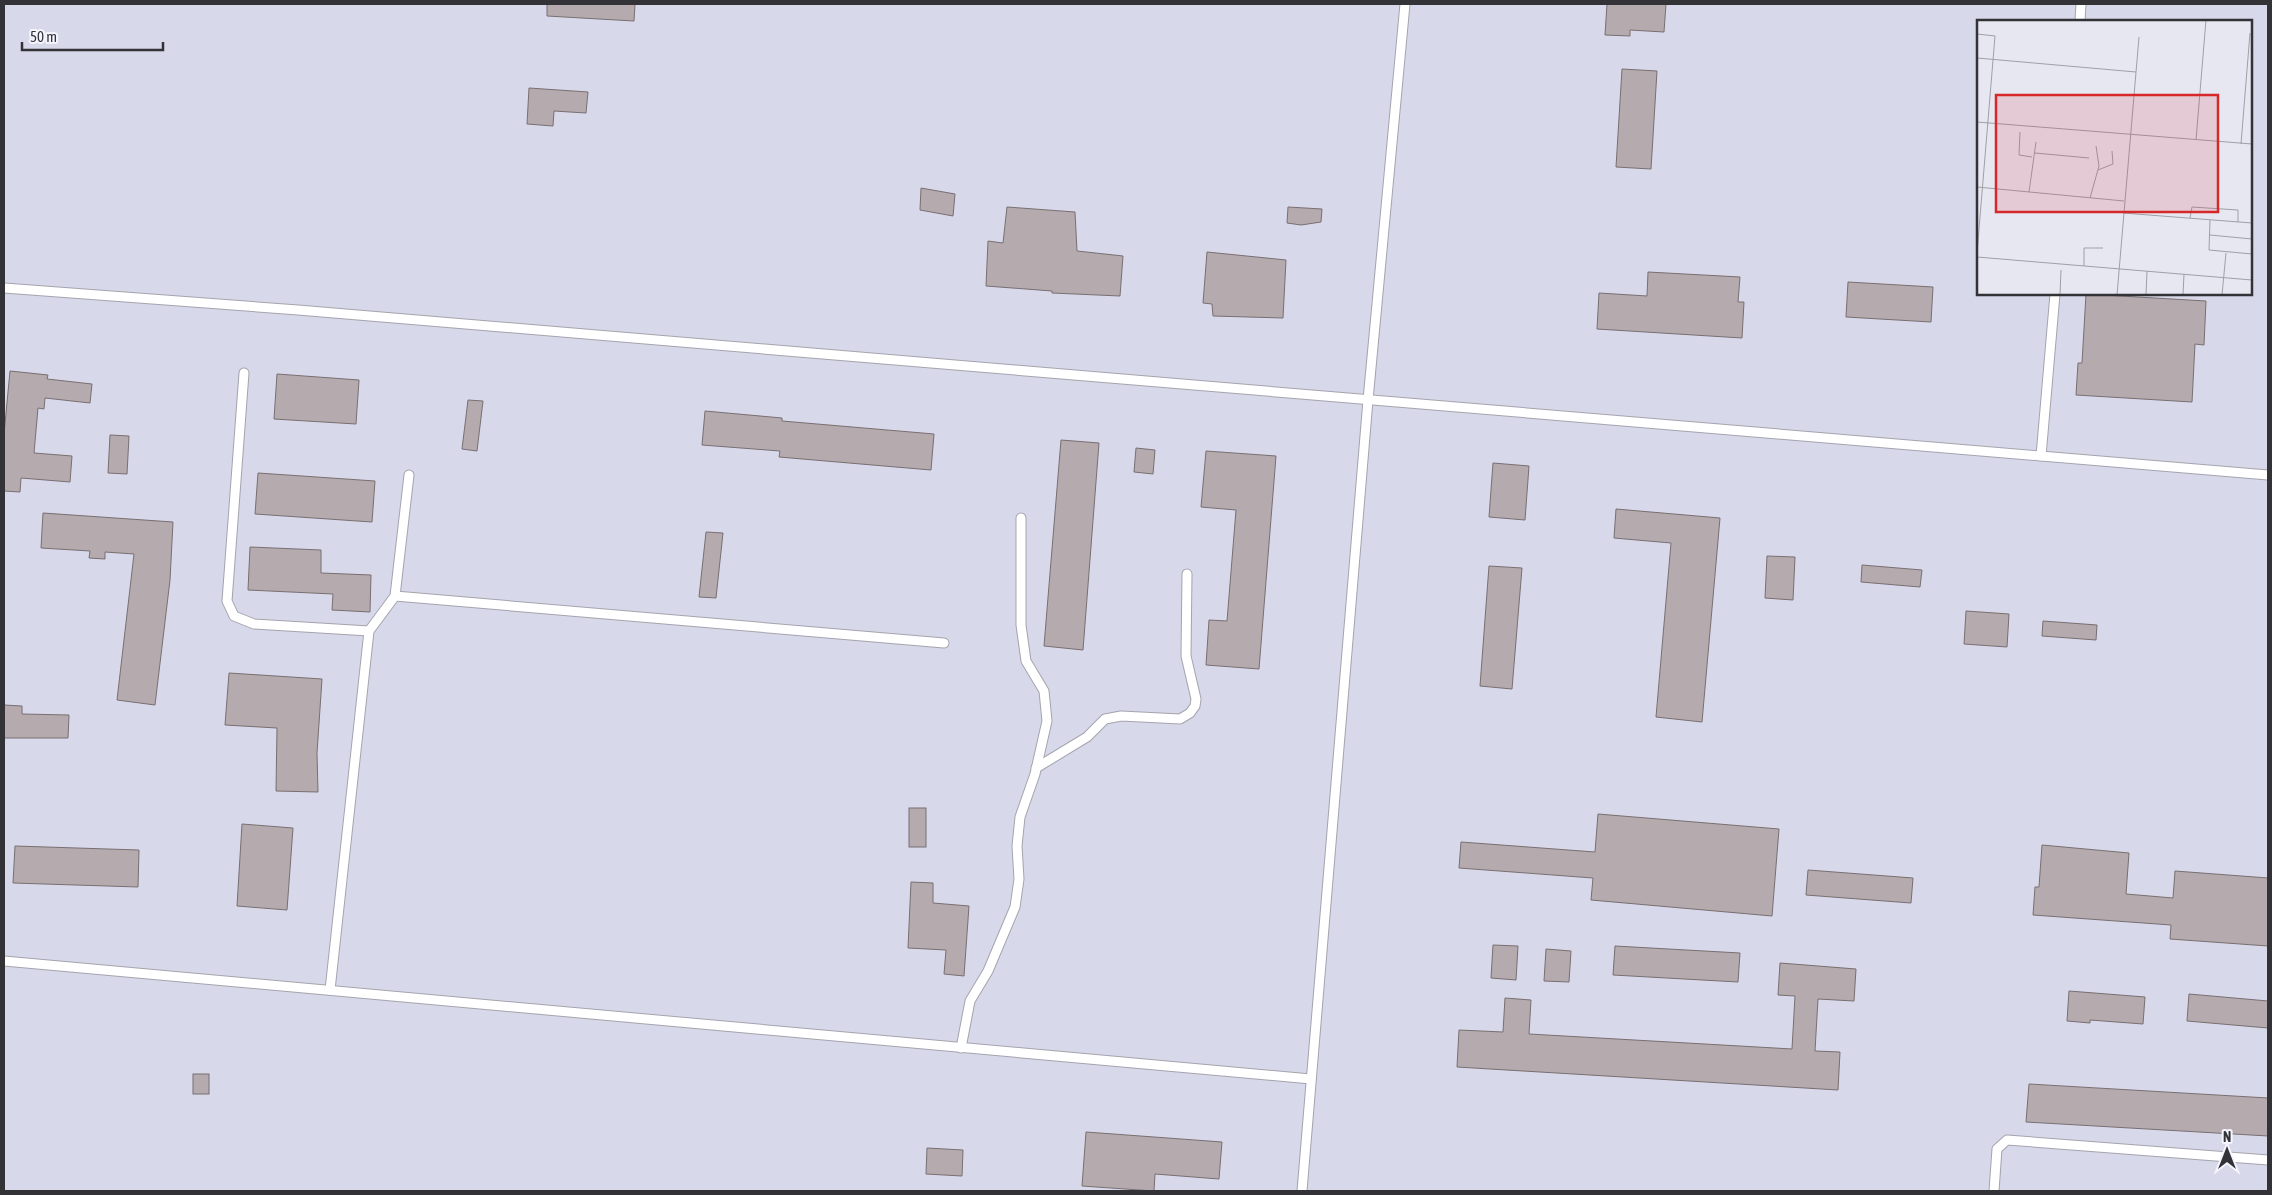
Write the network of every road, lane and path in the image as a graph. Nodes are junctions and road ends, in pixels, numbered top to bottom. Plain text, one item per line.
1 (1405, 4) edge
2 (2081, 4) edge
3 (2080, 20) edge
4 (4, 288) edge
5 (2055, 295) edge
6 (244, 373) dead end
7 (1368, 400) junction
8 (2040, 456) junction
9 (409, 475) dead end
10 (2268, 475) edge
11 (1021, 518) dead end
12 (1187, 574) dead end
13 (395, 596) junction
14 (369, 631) junction
15 (944, 643) dead end
16 (1036, 768) junction
17 (4, 961) edge
18 (330, 990) junction
19 (961, 1048) junction
20 (1311, 1078) junction
21 (2268, 1160) edge
22 (1302, 1191) edge
23 (1994, 1191) edge

1 - 7 lane
2 - 3 lane
4 - 7 lane
5 - 8 lane
6 - 14 lane
7 - 8 lane
7 - 20 lane
8 - 10 lane
9 - 13 lane
11 - 16 lane
12 - 16 lane
13 - 14 lane
13 - 15 lane
14 - 18 lane
16 - 19 lane
17 - 18 lane
18 - 19 lane
19 - 20 lane
20 - 22 lane
21 - 23 lane

